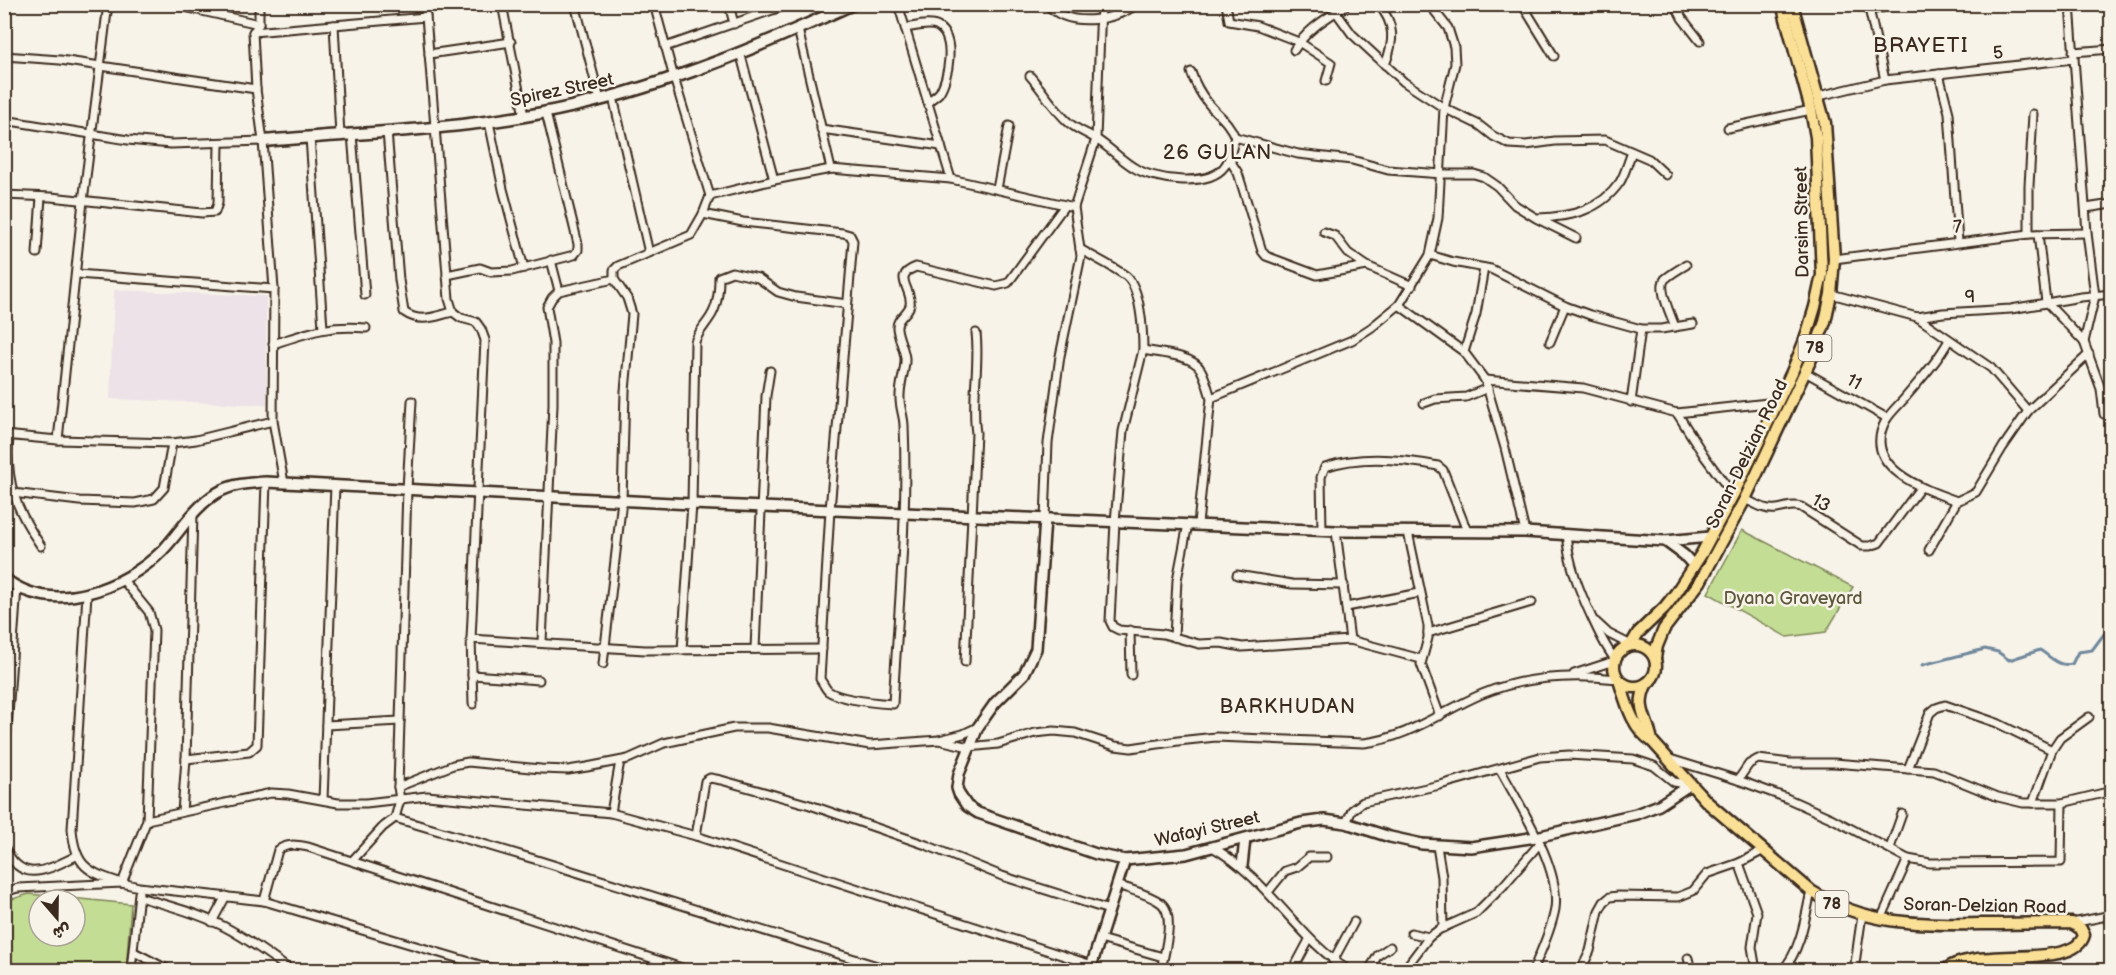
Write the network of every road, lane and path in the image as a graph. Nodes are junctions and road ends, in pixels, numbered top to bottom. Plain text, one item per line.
1 (108, 4) edge
2 (171, 4) edge
3 (259, 4) edge
4 (425, 4) edge
5 (502, 4) edge
6 (575, 4) edge
7 (654, 4) edge
8 (729, 4) edge
9 (790, 4) edge
10 (853, 4) edge
11 (898, 4) edge
12 (1047, 4) edge
13 (1101, 4) edge
14 (1137, 4) edge
15 (1226, 4) edge
16 (1348, 4) edge
17 (1378, 4) edge
18 (1429, 4) edge
19 (1522, 4) edge
20 (1675, 4) edge
21 (1782, 4) edge
22 (1792, 4) edge
23 (1902, 4) edge
24 (2070, 4) edge
25 (183, 6) edge
26 (1869, 7) edge
27 (1336, 12) junction
28 (426, 17) junction
29 (1100, 18) junction
30 (259, 24) junction
31 (734, 24) junction
32 (334, 25) junction
33 (905, 28) junction
34 (798, 29) junction
35 (253, 32) junction
36 (1700, 41) dead end
37 (511, 42) junction
38 (1299, 42) junction
39 (665, 47) junction
40 (2112, 49) edge
41 (1294, 50) dead end
42 (740, 52) junction
43 (429, 54) junction
44 (2073, 55) junction
45 (4, 56) edge
46 (1554, 56) dead end
47 (1385, 65) junction
48 (99, 67) junction
49 (1191, 72) dead end
50 (1939, 74) junction
51 (1030, 76) dead end
52 (674, 78) junction
53 (1885, 80) junction
54 (1326, 81) dead end
55 (256, 89) junction
56 (1819, 96) junction
57 (613, 97) junction
58 (600, 100) junction
59 (928, 102) junction
60 (1444, 108) junction
61 (1811, 110) junction
62 (546, 112) junction
63 (2033, 114) dead end
64 (524, 116) junction
65 (4, 120) edge
66 (489, 122) junction
67 (435, 126) junction
68 (1009, 126) dead end
69 (1728, 128) dead end
70 (821, 129) junction
71 (387, 131) junction
72 (92, 134) junction
73 (352, 134) junction
74 (340, 135) junction
75 (310, 137) junction
76 (1235, 137) junction
77 (1096, 139) junction
78 (263, 141) junction
79 (219, 143) junction
80 (941, 146) junction
81 (1632, 152) junction
82 (1229, 159) junction
83 (831, 169) junction
84 (1442, 174) junction
85 (1666, 175) dead end
86 (951, 179) junction
87 (774, 180) junction
88 (997, 189) junction
89 (4, 195) edge
90 (710, 196) junction
91 (41, 197) junction
92 (83, 201) junction
93 (1065, 204) junction
94 (2112, 204) edge
95 (1074, 207) junction
96 (2086, 207) junction
97 (703, 214) junction
98 (1536, 218) junction
99 (1820, 221) junction
100 (1833, 221) junction
101 (1324, 232) dead end
102 (2086, 233) junction
103 (2029, 234) junction
104 (2038, 234) junction
105 (1576, 238) dead end
106 (1958, 242) junction
107 (1080, 249) junction
108 (37, 253) dead end
109 (650, 253) junction
110 (1430, 255) junction
111 (1834, 259) junction
112 (551, 260) junction
113 (1686, 265) dead end
114 (1367, 266) junction
115 (524, 268) junction
116 (1484, 268) junction
117 (77, 274) junction
118 (447, 274) junction
119 (614, 279) junction
120 (1412, 286) junction
121 (274, 289) junction
122 (559, 291) junction
123 (1832, 294) junction
124 (2112, 294) edge
125 (365, 295) dead end
126 (2095, 296) junction
127 (2046, 302) junction
128 (847, 304) junction
129 (1399, 305) junction
130 (1565, 306) junction
131 (453, 312) junction
132 (1917, 317) junction
133 (1694, 324) dead end
134 (1675, 327) junction
135 (323, 328) junction
136 (366, 328) dead end
137 (1641, 329) junction
138 (976, 333) dead end
139 (1949, 339) junction
140 (1550, 342) dead end
141 (2084, 342) junction
142 (273, 344) junction
143 (1143, 350) junction
144 (1464, 352) junction
145 (2090, 354) junction
146 (770, 371) dead end
147 (1805, 372) junction
148 (1485, 380) junction
149 (1488, 388) junction
150 (1211, 398) junction
151 (412, 401) dead end
152 (1631, 402) junction
153 (1777, 402) junction
154 (1424, 403) dead end
155 (2028, 411) junction
156 (1677, 413) junction
157 (2104, 414) dead end
158 (1887, 418) junction
159 (273, 421) junction
160 (7, 436) edge
161 (58, 440) junction
162 (172, 443) junction
163 (266, 482) junction
164 (284, 483) junction
165 (335, 485) junction
166 (1920, 488) junction
167 (407, 489) junction
168 (12, 493) junction
169 (476, 493) junction
170 (1733, 495) junction
171 (548, 496) junction
172 (622, 500) junction
173 (1745, 500) junction
174 (1957, 501) junction
175 (692, 504) junction
176 (761, 507) junction
177 (830, 510) junction
178 (904, 513) junction
179 (193, 514) junction
180 (973, 516) junction
181 (1045, 519) junction
182 (1115, 522) junction
183 (1193, 524) junction
184 (1322, 530) junction
185 (1336, 531) junction
186 (1467, 531) junction
187 (1408, 532) junction
188 (1525, 532) junction
189 (1566, 534) junction
190 (1710, 537) junction
191 (1665, 541) junction
192 (41, 546) dead end
193 (1929, 550) dead end
194 (1694, 567) junction
195 (1237, 575) dead end
196 (4, 578) edge
197 (123, 580) junction
198 (1344, 585) junction
199 (16, 587) junction
200 (1420, 593) junction
201 (87, 594) junction
202 (1532, 602) dead end
203 (1346, 607) junction
204 (1592, 617) junction
205 (1130, 630) junction
206 (1428, 633) junction
207 (1174, 637) junction
208 (471, 639) junction
209 (1350, 639) junction
210 (542, 642) junction
211 (1631, 645) junction
212 (605, 647) junction
213 (755, 649) junction
214 (822, 649) junction
215 (682, 650) junction
216 (1655, 658) junction
217 (1421, 659) junction
218 (1614, 660) junction
219 (965, 662) dead end
220 (603, 664) dead end
221 (472, 675) junction
222 (1131, 675) dead end
223 (1566, 676) junction
224 (1618, 679) junction
225 (539, 681) dead end
226 (1647, 683) junction
227 (473, 704) dead end
228 (1440, 716) junction
229 (2089, 717) dead end
230 (400, 721) junction
231 (326, 725) junction
232 (978, 727) junction
233 (939, 740) junction
234 (1652, 741) junction
235 (969, 747) junction
236 (2052, 750) junction
237 (186, 759) junction
238 (1669, 759) junction
239 (620, 761) junction
240 (1500, 769) junction
241 (1908, 770) junction
242 (4, 772) edge
243 (1738, 780) junction
244 (1690, 782) junction
245 (398, 787) junction
246 (2112, 791) edge
247 (323, 800) junction
248 (400, 800) junction
249 (2033, 803) junction
250 (2062, 803) junction
251 (182, 812) junction
252 (611, 813) junction
253 (1902, 814) dead end
254 (395, 818) junction
255 (147, 820) junction
256 (1346, 823) junction
257 (696, 836) junction
258 (1245, 839) junction
259 (1538, 840) junction
260 (4, 846) edge
261 (1437, 846) junction
262 (1212, 847) junction
263 (1890, 848) junction
264 (1764, 850) junction
265 (76, 856) junction
266 (1327, 857) dead end
267 (1908, 859) junction
268 (1125, 860) junction
269 (352, 861) junction
270 (1739, 863) junction
271 (1242, 866) junction
272 (122, 883) junction
273 (1117, 885) junction
274 (139, 887) junction
275 (1811, 891) junction
276 (4, 892) edge
277 (1268, 892) junction
278 (226, 896) junction
279 (139, 897) junction
280 (264, 901) junction
281 (1109, 910) junction
282 (1862, 915) junction
283 (2112, 915) edge
284 (1881, 919) junction
285 (212, 922) junction
286 (1354, 922) dead end
287 (2072, 923) junction
288 (1443, 928) junction
289 (1411, 933) dead end
290 (1429, 937) junction
291 (1100, 939) junction
292 (1310, 940) junction
293 (1390, 947) dead end
294 (134, 952) junction
295 (1163, 957) junction
296 (1688, 958) dead end
297 (1333, 961) junction
298 (1091, 968) edge
299 (131, 970) edge
300 (169, 970) edge
301 (290, 970) edge
302 (497, 970) edge
303 (688, 970) edge
304 (890, 970) edge
305 (1161, 970) edge
306 (1293, 970) edge
307 (1348, 970) edge
308 (1369, 970) edge
309 (1404, 970) edge
310 (1533, 970) edge
311 (1581, 970) edge
312 (1691, 970) edge
313 (1756, 970) edge
314 (1782, 970) edge
315 (1854, 970) edge
316 (1945, 970) edge

1 - 48 street
2 - 25 street
3 - 30 street
4 - 28 street
5 - 37 street
6 - 58 street
7 - 39 street
8 - 31 street
9 - 31 street
10 - 34 main road, Spirez Street
11 - 33 street
12 - 29 street
13 - 29 street
14 - 29 street
15 - 38 street
16 - 27 street
17 - 47 street
18 - 60 street
19 - 46 street
20 - 36 street
21 - 61 main road, Darsim Street / 78
22 - 56 main road, Soran-Delzian Road / 78
23 - 26 street
24 - 44 street
25 - 30 street
26 - 53 street
27 - 38 street
27 - 47 street
28 - 32 street
28 - 43 street
29 - 77 street
30 - 35 street
31 - 39 street
32 - 35 street
32 - 74 street
33 - 59 street
33 - 59 street
34 - 42 main road, Spirez Street
34 - 70 street
35 - 55 street
37 - 43 street
37 - 64 street
38 - 41 street
38 - 54 street
39 - 52 street
40 - 44 street, 5
42 - 52 main road, Spirez Street
42 - 87 street
43 - 67 street
44 - 50 street, 5
44 - 96 street
45 - 48 street
47 - 60 street
48 - 55 street
48 - 72 street
49 - 76 street
50 - 53 street, 5
50 - 106 street
51 - 77 street
52 - 57 main road, Spirez Street
52 - 90 street
53 - 56 street, 5
55 - 78 street
56 - 100 main road, Soran-Delzian Road / 78
57 - 58 main road, Spirez Street
57 - 109 street
58 - 62 main road, Spirez Street
59 - 80 street
60 - 81 street
60 - 84 street
61 - 69 street
61 - 99 main road, Darsim Street / 78
62 - 64 main road, Spirez Street
62 - 112 street
63 - 103 street
64 - 66 main road, Spirez Street
65 - 72 street
66 - 67 main road, Spirez Street
66 - 115 street
67 - 71 main road, Spirez Street
67 - 118 street
68 - 88 street
70 - 80 street
70 - 83 street
71 - 73 main road, Spirez Street
71 - 131 street
72 - 79 street
72 - 92 street
73 - 74 main road, Spirez Street
73 - 125 street
74 - 75 main road, Spirez Street
75 - 78 main road, Spirez Street
75 - 135 street
76 - 82 street
76 - 84 street
77 - 82 street
77 - 95 street
78 - 79 street
78 - 121 street
79 - 92 street
80 - 86 street
81 - 85 street
81 - 98 street
82 - 114 street
83 - 86 street
83 - 87 street
84 - 98 street
84 - 110 street
86 - 88 street
87 - 90 street
88 - 93 street
89 - 91 street
90 - 97 street
91 - 92 street
91 - 108 street
92 - 117 street
93 - 95 street
93 - 178 street
94 - 96 street
95 - 107 street
96 - 102 street
97 - 109 street
97 - 128 street
98 - 105 street
99 - 100 main road
99 - 153 main road, Darsim Street / 78
100 - 111 main road, Soran-Delzian Road / 78
101 - 114 street
102 - 104 street, 7
102 - 126 street
103 - 104 street, 7
103 - 106 street, 7
104 - 127 street
106 - 111 street, 7
107 - 143 street
107 - 181 street
109 - 119 street
110 - 116 street
110 - 120 street
111 - 123 main road, Soran-Delzian Road / 78
112 - 115 street
112 - 122 street
113 - 134 street
114 - 120 street
115 - 118 street
116 - 130 street
116 - 144 street
117 - 121 street
117 - 161 street
118 - 131 street
119 - 122 street
119 - 172 street
120 - 129 street
121 - 142 street
122 - 171 street
123 - 132 street, 9
123 - 147 main road, Soran-Delzian Road / 78
124 - 126 street, 9
126 - 127 street, 9
126 - 141 street
127 - 132 street, 9
127 - 141 street
128 - 175 street
128 - 177 street
129 - 144 street
129 - 150 street
130 - 137 street
130 - 140 street
131 - 169 street
132 - 139 street
133 - 134 street
134 - 137 street
135 - 136 street
135 - 142 street
137 - 152 street
138 - 180 street
139 - 155 street
139 - 158 street
141 - 145 street
142 - 159 street
143 - 150 street
143 - 182 street
144 - 148 street
145 - 155 street
145 - 157 street
146 - 176 street
147 - 158 street, 11
147 - 173 main road, Soran-Delzian Road / 78
148 - 149 street
148 - 152 street
149 - 154 street
149 - 188 street
150 - 183 street
151 - 167 street
152 - 156 street
153 - 156 street
153 - 170 main road, Darsim Street / 78
155 - 174 street
156 - 170 street
158 - 166 street
159 - 162 street
159 - 164 street
160 - 161 street
160 - 168 street
161 - 162 street
162 - 168 street
163 - 164 street
163 - 179 street
163 - 237 street
164 - 165 street
165 - 167 street
165 - 231 street
166 - 173 street, 13
166 - 174 street
167 - 169 street
167 - 230 street
168 - 192 street
169 - 171 street
169 - 208 street
170 - 190 main road, Darsim Street / 78
171 - 172 street
171 - 210 street
172 - 175 street
172 - 212 street
173 - 216 main road, Soran-Delzian Road / 78
174 - 193 street
175 - 176 street
175 - 215 street
176 - 177 street
176 - 213 street
177 - 178 street
177 - 214 street
178 - 180 street
178 - 214 street
179 - 197 street
179 - 237 street
180 - 181 street
180 - 219 street
181 - 182 street
181 - 232 street, Wafayi Street
182 - 183 street
182 - 205 street
183 - 184 street
183 - 207 street
184 - 185 street
184 - 186 street
185 - 187 street
185 - 198 street
186 - 187 street
186 - 188 street
187 - 200 street
188 - 189 street
189 - 191 street
189 - 204 street
190 - 191 street
190 - 194 main road, Darsim Street / 78
191 - 194 street
194 - 211 main road, Darsim Street / 78
195 - 198 street
196 - 199 street
197 - 201 street
197 - 255 street
198 - 203 street
199 - 201 street
199 - 242 street
200 - 203 street
200 - 206 street
201 - 265 street
202 - 206 street
203 - 209 street
204 - 211 street
204 - 218 street
205 - 207 street
205 - 222 street
206 - 217 street
207 - 209 street
208 - 210 street
208 - 221 street
209 - 217 street
210 - 212 street
211 - 216 main road
211 - 218 main road
212 - 215 street
212 - 220 street
213 - 214 street
213 - 215 street
216 - 226 main road
217 - 228 street
218 - 223 street
218 - 224 main road
221 - 225 street
221 - 227 street
223 - 224 street
223 - 228 street
224 - 226 main road
224 - 234 main road, Soran-Delzian Road
226 - 234 main road, Soran-Delzian Road
228 - 235 street
229 - 236 street
230 - 231 street
230 - 245 street
231 - 247 street
232 - 233 street
232 - 235 street, Wafayi Street
233 - 235 street
233 - 239 street
234 - 238 main road, Soran-Delzian Road / 78
235 - 268 street, Wafayi Street
236 - 241 street
236 - 249 street
237 - 251 street
238 - 243 street
238 - 244 main road, Soran-Delzian Road / 78
239 - 245 street
239 - 252 street
240 - 244 street
240 - 256 street
240 - 259 street
241 - 243 street
241 - 249 street
243 - 263 street
244 - 259 street, Wafayi Street
244 - 264 main road, Soran-Delzian Road / 78
245 - 248 street
246 - 250 street
247 - 248 street
247 - 251 street
248 - 252 street
248 - 254 street
249 - 250 street
250 - 267 street
251 - 255 street
252 - 257 street
253 - 263 street
254 - 269 street
254 - 304 street
255 - 272 street
256 - 258 street, Wafayi Street
256 - 261 street, Wafayi Street
257 - 281 street
257 - 298 street
258 - 262 street, Wafayi Street
258 - 271 street
259 - 261 street, Wafayi Street
259 - 288 street
259 - 310 street
260 - 265 street
261 - 288 street
262 - 268 street, Wafayi Street
262 - 271 street
263 - 267 street
264 - 270 street
264 - 275 main road, Soran-Delzian Road / 78
265 - 272 street
266 - 277 street
267 - 284 street
268 - 273 street
269 - 280 street
269 - 303 street
270 - 311 street
270 - 313 street
271 - 277 street
272 - 274 street
272 - 276 street
273 - 281 street
273 - 295 street
274 - 278 street
274 - 279 street
275 - 282 main road, Soran-Delzian Road / 78
275 - 314 street
277 - 292 street
278 - 280 street
278 - 285 street
279 - 285 street
279 - 294 street
280 - 302 street
281 - 291 street
282 - 284 main road, Soran-Delzian Road / 78
282 - 315 street
283 - 287 street
284 - 287 main road, Soran-Delzian Road / 78
285 - 301 street
286 - 297 street
287 - 316 main road, Soran-Delzian Road
288 - 290 street
289 - 290 street
290 - 309 street
291 - 295 street
291 - 298 street
292 - 297 street
292 - 306 street
293 - 308 street
294 - 299 street
294 - 300 street
295 - 305 street
296 - 312 street
297 - 307 street

